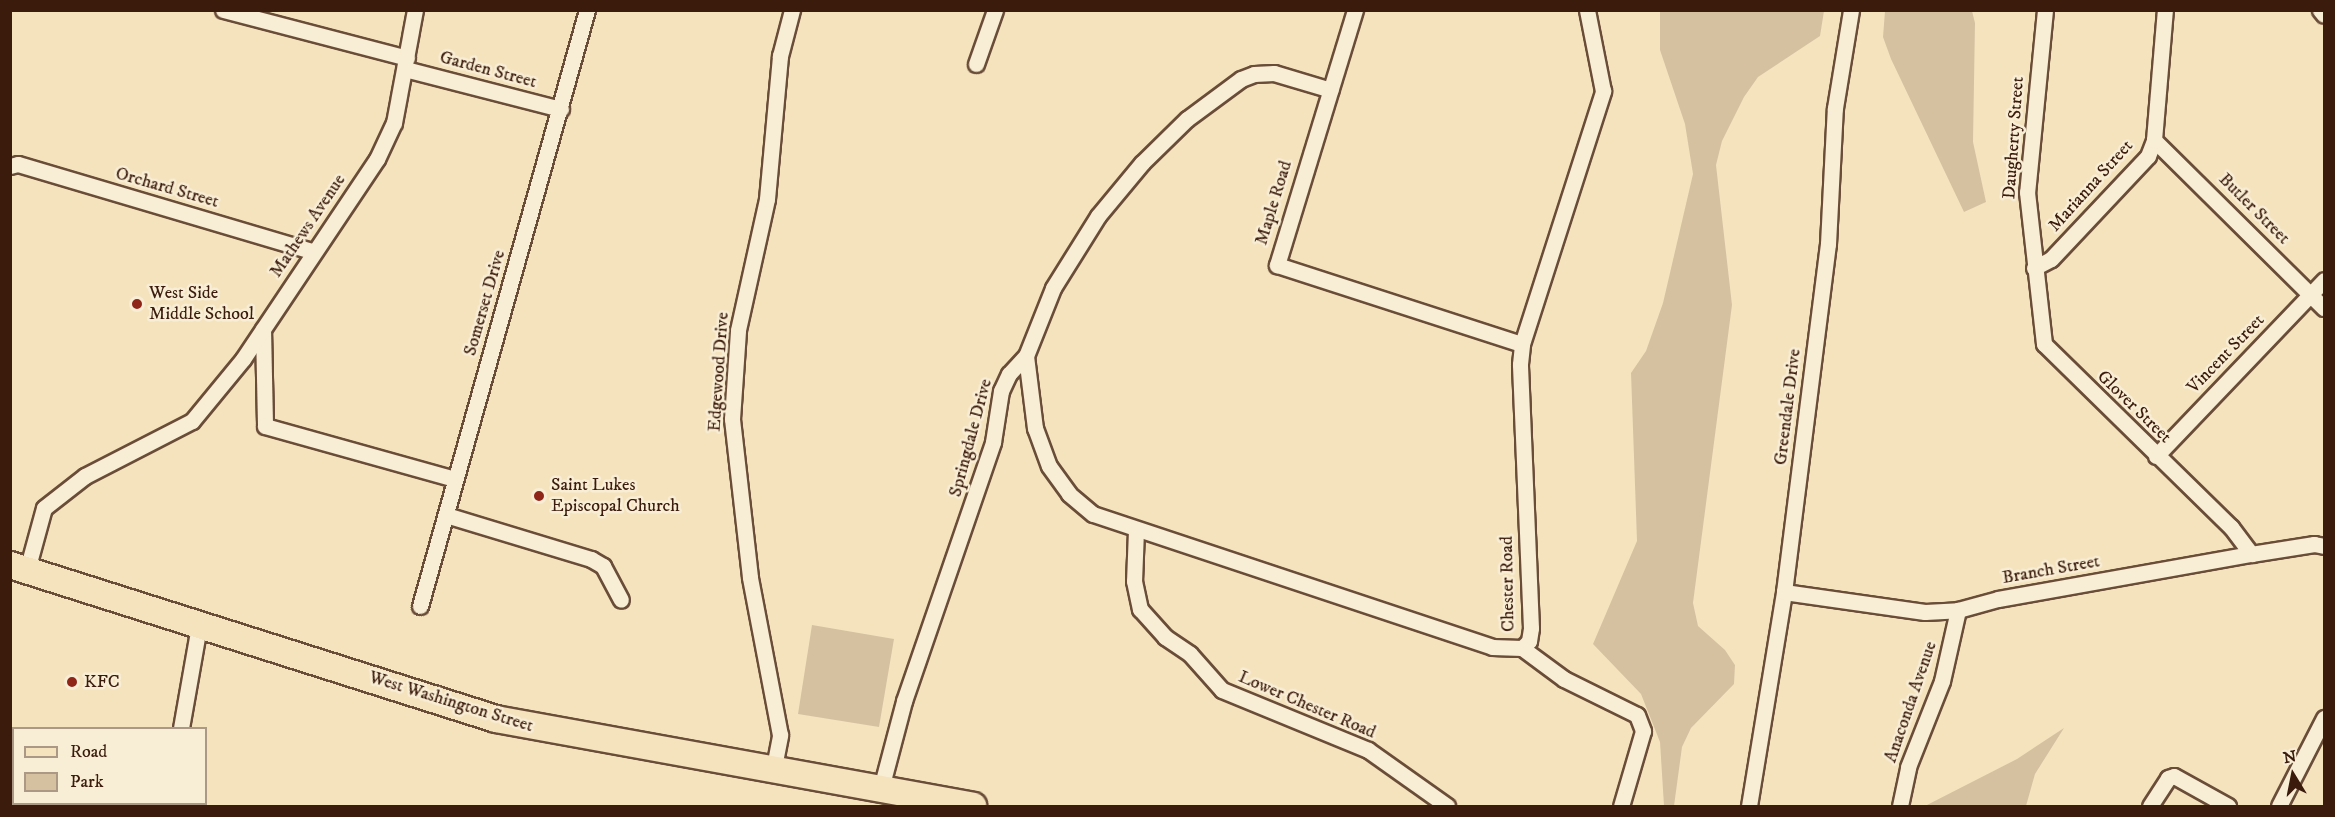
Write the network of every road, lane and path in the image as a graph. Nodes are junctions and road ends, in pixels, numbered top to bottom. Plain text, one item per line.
1 (223, 10) edge
2 (415, 10) edge
3 (587, 10) edge
4 (792, 10) edge
5 (995, 10) edge
6 (1355, 10) edge
7 (1587, 10) edge
8 (1851, 10) edge
9 (2045, 10) edge
10 (2165, 10) edge
11 (2320, 10) edge
12 (2325, 15) edge
13 (406, 63) junction
14 (976, 64) dead end
15 (1330, 90) junction
16 (561, 109) junction
17 (2154, 140) junction
18 (10, 166) edge
19 (312, 251) junction
20 (2034, 268) junction
21 (2325, 280) edge
22 (2311, 295) junction
23 (2325, 308) edge
24 (263, 329) junction
25 (1522, 344) junction
26 (1026, 356) junction
27 (2156, 456) junction
28 (455, 479) junction
29 (446, 515) junction
30 (1136, 530) junction
31 (2325, 546) edge
32 (2251, 554) junction
33 (19, 567) edge
34 (1784, 592) junction
35 (621, 600) dead end
36 (420, 606) dead end
37 (1958, 610) junction
38 (199, 626) junction
39 (1522, 648) junction
40 (2325, 718) edge
41 (181, 727) edge
42 (773, 772) junction
43 (880, 792) junction
44 (902, 807) edge
45 (973, 807) edge
46 (1448, 807) edge
47 (1621, 807) edge
48 (1749, 807) edge
49 (1900, 807) edge
50 (2150, 807) edge
51 (2228, 807) edge
52 (2279, 807) edge

1 - 13 street, Garden Street
2 - 13 street, Mathews Avenue
3 - 16 street, Somerset Drive
4 - 42 street, Edgewood Drive
5 - 14 street
6 - 15 street, Maple Road
7 - 25 street, Chester Road
8 - 34 street, Greendale Drive
9 - 20 street, Daugherty Street
10 - 17 street, Marianna Street
11 - 12 street
13 - 16 street, Garden Street
13 - 19 street, Mathews Avenue
15 - 25 street, Maple Road
15 - 26 street, Springdale Drive
16 - 28 street, Somerset Drive
17 - 20 street, Marianna Street
17 - 22 street, Butler Street
18 - 19 street, Orchard Street
19 - 24 street, Mathews Avenue
20 - 27 street, Glover Street
21 - 22 street, Vincent Street
22 - 23 street, Butler Street
22 - 27 street, Vincent Street
24 - 28 street
24 - 33 street, Mathews Avenue
25 - 39 street, Chester Road
26 - 30 street, Chester Road
26 - 43 street, Springdale Drive
27 - 32 street, Glover Street
28 - 29 street, Somerset Drive
29 - 35 street
29 - 36 street, Somerset Drive
30 - 39 street, Chester Road
30 - 46 street, Lower Chester Road
31 - 32 street, Branch Street
32 - 37 street, Branch Street
33 - 38 main road, West Washington Street
34 - 37 street, Branch Street
34 - 48 street, Greendale Drive
37 - 49 street, Anaconda Avenue
38 - 41 street
38 - 42 main road, West Washington Street
39 - 47 street
40 - 52 street
42 - 43 main road, West Washington Street
43 - 44 main road
43 - 45 main road, West Washington Street
50 - 51 street

